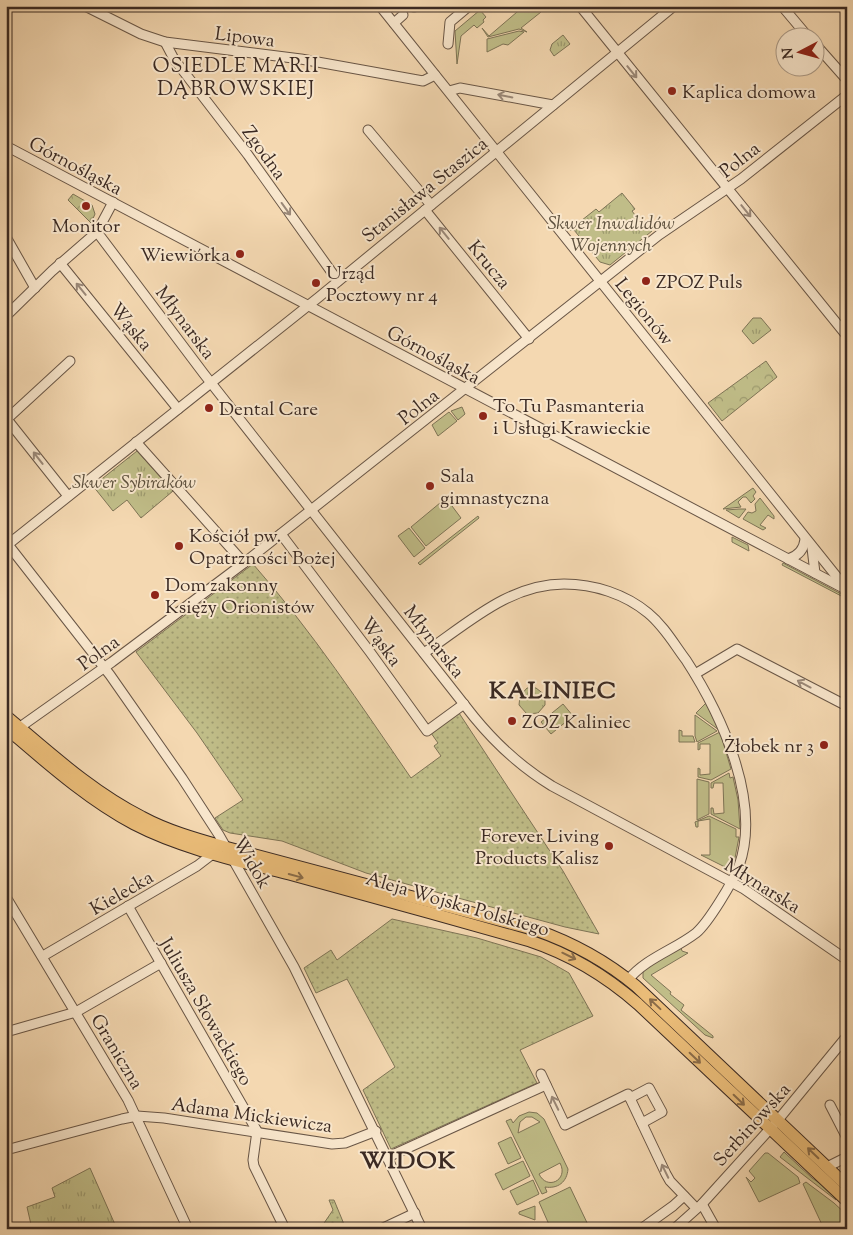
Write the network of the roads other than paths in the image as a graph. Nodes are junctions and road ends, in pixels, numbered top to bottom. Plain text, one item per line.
1 (85, 6) edge
2 (380, 6) edge
3 (469, 6) edge
4 (580, 6) edge
5 (674, 6) edge
6 (782, 6) edge
7 (403, 15) dead end
8 (394, 23) junction
9 (801, 28) edge
10 (165, 42) junction
11 (448, 44) dead end
12 (617, 52) junction
13 (826, 56) edge
14 (435, 75) junction
15 (847, 80) edge
16 (449, 91) junction
17 (847, 95) edge
18 (553, 105) junction
19 (368, 130) dead end
20 (6, 146) edge
21 (496, 151) junction
22 (728, 189) junction
23 (113, 202) junction
24 (428, 207) junction
25 (97, 232) junction
26 (6, 237) edge
27 (60, 263) junction
28 (338, 281) junction
29 (601, 282) junction
30 (35, 288) junction
31 (308, 305) junction
32 (6, 316) edge
33 (847, 336) edge
34 (529, 339) junction
35 (70, 361) dead end
36 (211, 382) junction
37 (466, 389) junction
38 (178, 408) junction
39 (7, 418) edge
40 (136, 442) junction
41 (68, 496) junction
42 (312, 510) junction
43 (281, 534) junction
44 (805, 539) junction
45 (7, 544) edge
46 (812, 548) junction
47 (788, 559) junction
48 (824, 560) junction
49 (244, 563) junction
50 (815, 573) junction
51 (847, 590) edge
52 (424, 653) junction
53 (104, 667) junction
54 (695, 674) junction
55 (464, 704) junction
56 (847, 706) edge
57 (6, 716) edge
58 (11, 732) edge
59 (211, 824) junction
60 (202, 840) junction
61 (225, 847) junction
62 (214, 853) junction
63 (232, 858) junction
64 (731, 882) junction
65 (8, 902) edge
66 (128, 906) junction
67 (43, 956) junction
68 (847, 960) edge
69 (161, 963) junction
70 (628, 980) junction
71 (76, 1012) junction
72 (6, 1032) edge
73 (847, 1036) edge
74 (541, 1074) dead end
75 (546, 1085) junction
76 (630, 1098) junction
77 (830, 1105) dead end
78 (137, 1116) junction
79 (778, 1120) junction
80 (642, 1123) junction
81 (770, 1129) junction
82 (257, 1131) junction
83 (376, 1131) junction
84 (847, 1138) edge
85 (6, 1150) edge
86 (388, 1157) junction
87 (847, 1157) edge
88 (827, 1167) junction
89 (847, 1186) edge
90 (684, 1196) junction
91 (847, 1202) edge
92 (699, 1206) junction
93 (415, 1213) junction
94 (401, 1219) junction
95 (188, 1229) edge
96 (285, 1229) edge
97 (381, 1229) edge
98 (405, 1229) edge
99 (422, 1229) edge
100 (641, 1229) edge
101 (674, 1229) edge
102 (716, 1229) edge

1 - 10 street, Lipowa
2 - 8 street, Legionów
3 - 11 street
4 - 12 street
5 - 12 street, Stanisława Staszica
6 - 9 street
7 - 8 street
8 - 14 street, Legionów
10 - 14 street, Lipowa
10 -> 28 street, Zgodna
12 - 18 street, Stanisława Staszica
12 -> 22 street
13 - 15 street
14 - 16 street, Legionów
18 -> 16 street
16 - 21 street, Legionów
17 - 22 street, Polna
18 - 21 street, Stanisława Staszica
19 - 24 street, Krucza
20 - 23 street, Górnośląska
21 - 24 street, Stanisława Staszica
21 - 29 street, Legionów
22 - 29 street, Polna
22 -> 33 street
23 - 25 street
23 - 31 street, Górnośląska
24 - 28 street, Stanisława Staszica
34 -> 24 street, Krucza
25 - 27 street
25 - 36 street, Młynarska
26 - 30 street
27 - 30 street
38 -> 27 street, Wąska
28 - 31 street, Stanisława Staszica
29 - 34 street, Polna
29 - 44 street, Legionów
30 - 32 street
31 - 36 street, Stanisława Staszica
31 - 37 street, Górnośląska
34 - 37 street, Polna
35 - 39 street
36 - 38 street, Stanisława Staszica
36 - 42 street, Młynarska
37 - 42 street, Polna
37 - 47 street, Górnośląska
38 - 40 street, Stanisława Staszica
41 -> 39 street
40 - 41 street, Stanisława Staszica
40 - 49 street
41 - 45 street, Stanisława Staszica
42 - 43 street, Polna
42 - 52 street, Młynarska
43 - 49 street, Polna
43 - 55 street, Wąska
44 - 46 street, Legionów
44 - 47 street
45 - 53 street, Widok
46 - 48 street, Legionów
46 - 50 street
47 - 50 street, Górnośląska
48 - 50 street
48 - 51 street, Legionów
49 - 53 street, Polna
50 - 51 street, Górnośląska
52 - 54 street
52 - 55 street, Młynarska
53 - 58 street, Polna
53 - 59 street, Widok
56 -> 54 street
54 - 64 street
55 - 64 street, Młynarska
57 - 58 main road, Aleja Wojska Polskiego
58 - 60 main road, Aleja Wojska Polskiego
58 - 62 main road, Aleja Wojska Polskiego
59 - 60 street
59 - 61 street, Widok
60 - 61 main road, Aleja Wojska Polskiego
61 - 63 street, Widok
61 - 70 main road, Aleja Wojska Polskiego
62 - 63 main road, Aleja Wojska Polskiego
62 - 66 street, Kielecka
63 -> 81 main road, Aleja Wojska Polskiego
63 - 83 street, Widok
64 - 68 street, Młynarska
64 - 70 street
65 - 67 street, Graniczna
66 - 67 street, Kielecka
66 - 69 street, Juliusza Słowackiego
67 - 71 street, Graniczna
69 - 71 street
69 - 82 street, Juliusza Słowackiego
79 -> 70 main road, Aleja Wojska Polskiego
71 - 72 street
71 - 78 street, Graniczna
73 - 79 street, Serbinowska
74 - 75 street
76 -> 75 street
75 - 86 street
76 - 80 street
76 - 80 street
77 - 84 street
78 - 82 street, Adama Mickiewicza
78 - 85 street, Adama Mickiewicza
78 - 95 street, Graniczna
79 - 81 street, Serbinowska
88 -> 79 main road, Aleja Wojska Polskiego
90 -> 80 street
81 - 91 main road, Aleja Wojska Polskiego
81 - 92 street, Serbinowska
82 - 83 street, Adama Mickiewicza
82 - 96 street
83 - 86 street, Widok
86 - 93 street, Widok
87 - 88 street
88 - 89 main road, Aleja Wojska Polskiego
90 - 92 street
90 - 100 street
92 - 101 street, Serbinowska
92 - 102 street
93 - 94 street
93 - 99 street, Widok
94 - 97 street
94 - 98 street

